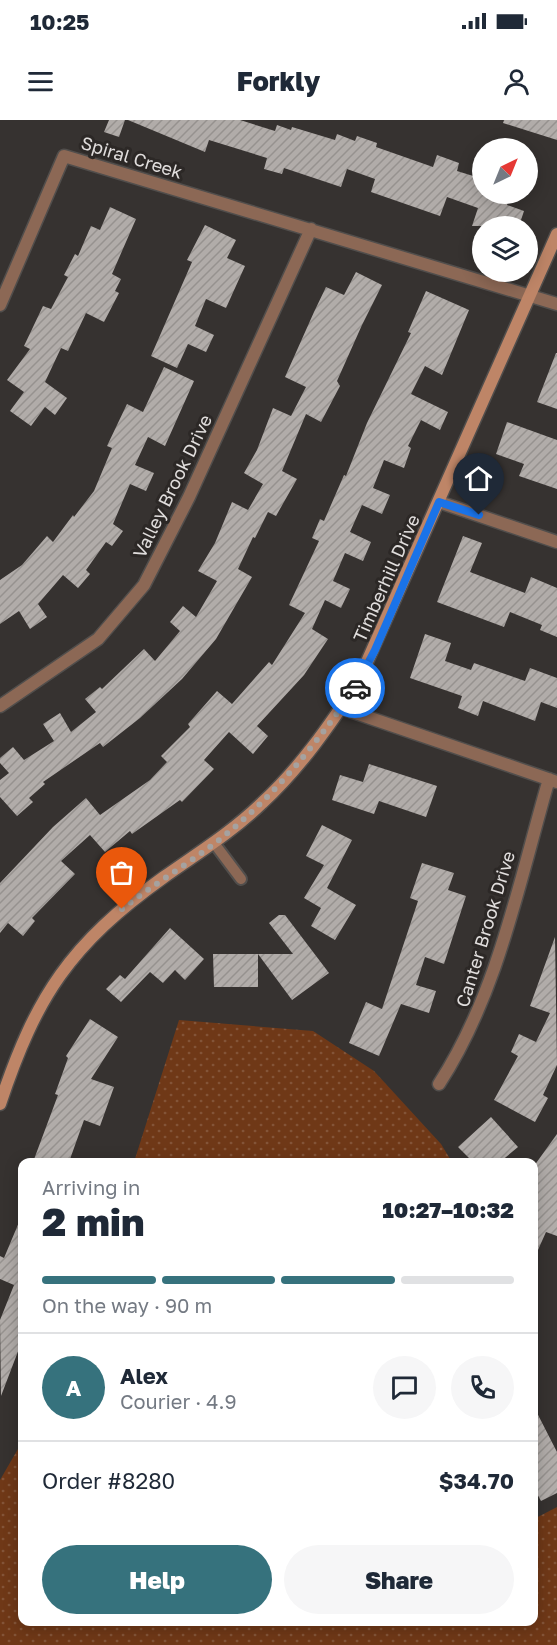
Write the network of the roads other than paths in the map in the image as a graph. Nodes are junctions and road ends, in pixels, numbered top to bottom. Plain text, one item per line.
1 (311, 229) junction
2 (557, 234) edge
3 (531, 295) junction
4 (557, 304) edge
5 (0, 305) edge
6 (439, 502) junction
7 (557, 542) edge
8 (0, 706) edge
9 (341, 708) junction
10 (553, 781) edge
11 (214, 843) junction
12 (241, 879) dead end
13 (440, 1083) dead end
14 (0, 1104) edge

1 - 3 street
1 - 5 street, Spiral Creek
1 - 8 street, Valley Brook Drive
2 - 3 street, Timberhill Drive
3 - 4 street
3 - 6 street, Timberhill Drive
6 - 7 street
6 - 9 street, Timberhill Drive
9 - 10 street
9 - 11 street, Timberhill Drive
10 - 13 street, Canter Brook Drive
11 - 12 lane
11 - 14 street, Timberhill Drive

